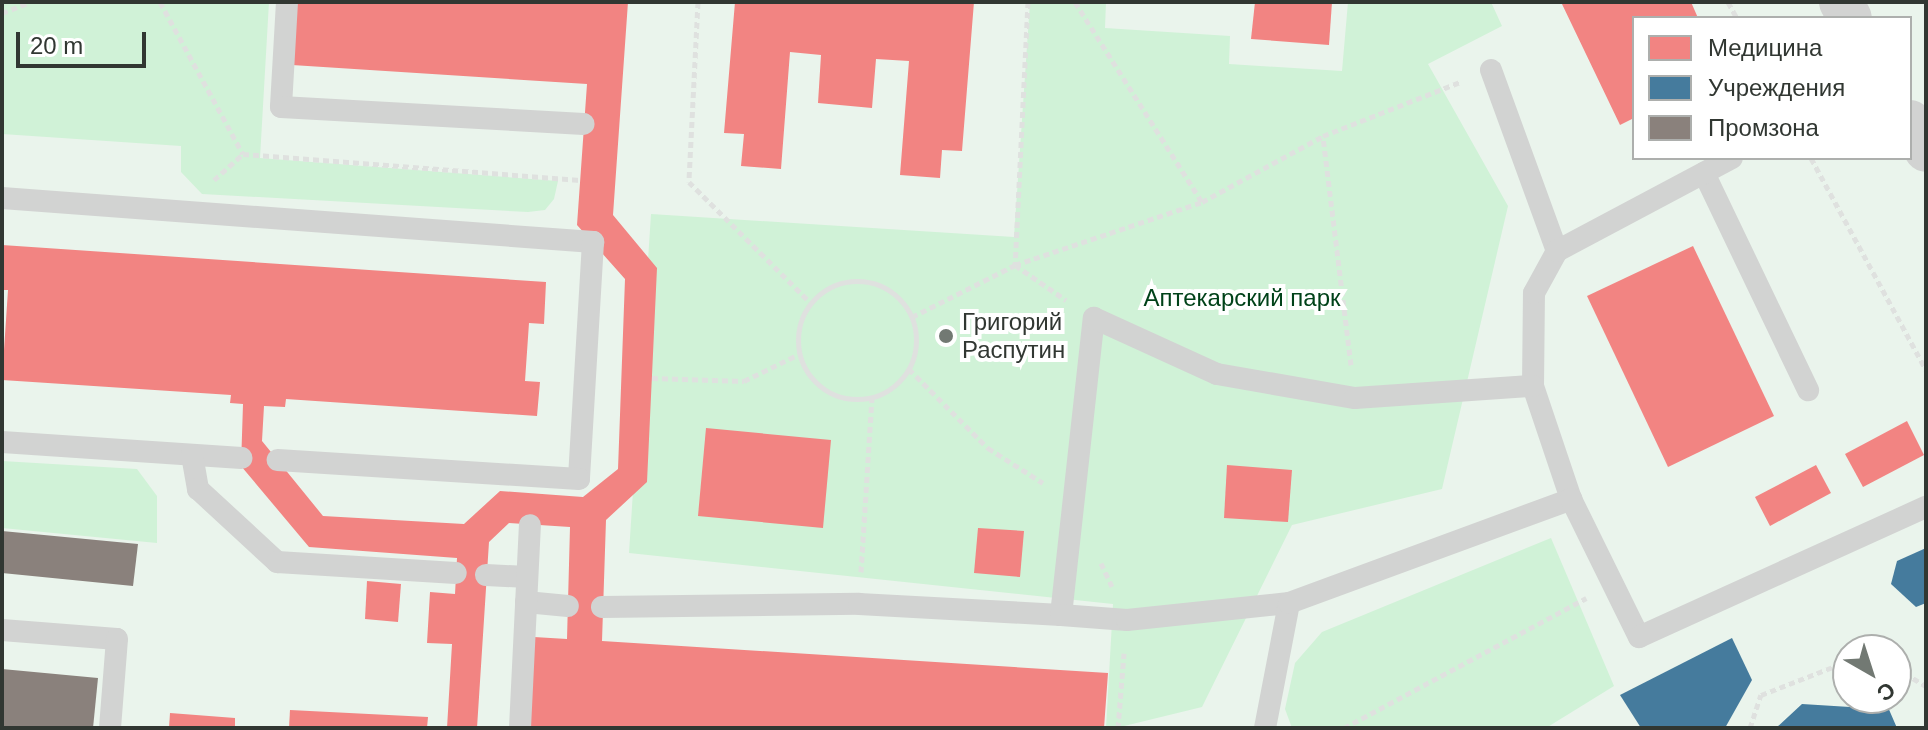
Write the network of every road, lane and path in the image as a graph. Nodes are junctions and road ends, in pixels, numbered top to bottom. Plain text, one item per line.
1 (30, 2) edge
2 (287, 2) edge
3 (698, 2) edge
4 (1028, 2) edge
5 (1075, 2) edge
6 (2, 13) edge
7 (1491, 70) joint
8 (584, 124) dead end
9 (1912, 126) edge
10 (1323, 136) junction
11 (1926, 150) edge
12 (1728, 160) edge
13 (1812, 160) edge
14 (1704, 173) junction
15 (2, 198) edge
16 (1202, 202) junction
17 (1557, 251) junction
18 (1015, 265) junction
19 (810, 302) junction
20 (912, 317) junction
21 (1094, 318) junction
22 (799, 354) junction
23 (909, 369) junction
24 (1926, 370) edge
25 (652, 378) dead end
26 (1533, 386) junction
27 (1808, 390) dead end
28 (872, 397) junction
29 (1355, 398) junction
30 (2, 442) edge
31 (192, 455) junction
32 (241, 458) dead end
33 (278, 460) dead end
34 (1571, 499) junction
35 (1071, 501) junction
36 (1926, 507) edge
37 (530, 525) dead end
38 (456, 573) dead end
39 (486, 575) dead end
40 (527, 577) junction
41 (1615, 583) junction
42 (526, 602) junction
43 (1289, 603) junction
44 (859, 604) junction
45 (568, 606) dead end
46 (602, 607) dead end
47 (1061, 615) junction
48 (1127, 620) junction
49 (2, 630) edge
50 (1832, 667) edge
51 (110, 728) edge
52 (520, 728) edge
53 (1118, 728) edge
54 (1265, 728) edge
55 (1344, 728) edge
56 (1750, 728) edge

1 - 6 path
2 - 8 lane
3 - 19 path
4 - 18 path
5 - 16 path
7 - 10 path
7 - 17 lane
9 - 11 street
10 - 16 path
10 - 29 path
12 - 14 lane
13 - 24 path
14 - 17 lane
14 - 27 lane
15 - 33 lane
16 - 18 path
17 - 26 lane
18 - 20 path
18 - 21 path
19 - 20 path
19 - 22 path
20 - 23 path
21 - 29 lane
21 - 35 lane
22 - 25 path
22 - 28 path
23 - 28 path
23 - 35 path
26 - 29 lane
26 - 34 lane
28 - 44 path
30 - 31 lane
31 - 32 lane
31 - 38 lane
34 - 41 lane
34 - 43 lane
35 - 47 lane
35 - 48 path
36 - 41 lane
37 - 40 lane
39 - 40 lane
40 - 42 lane
41 - 55 path
42 - 45 lane
42 - 52 lane
43 - 48 lane
43 - 54 lane
44 - 46 lane
44 - 47 lane
47 - 48 lane
48 - 53 path
49 - 51 lane
50 - 56 path

